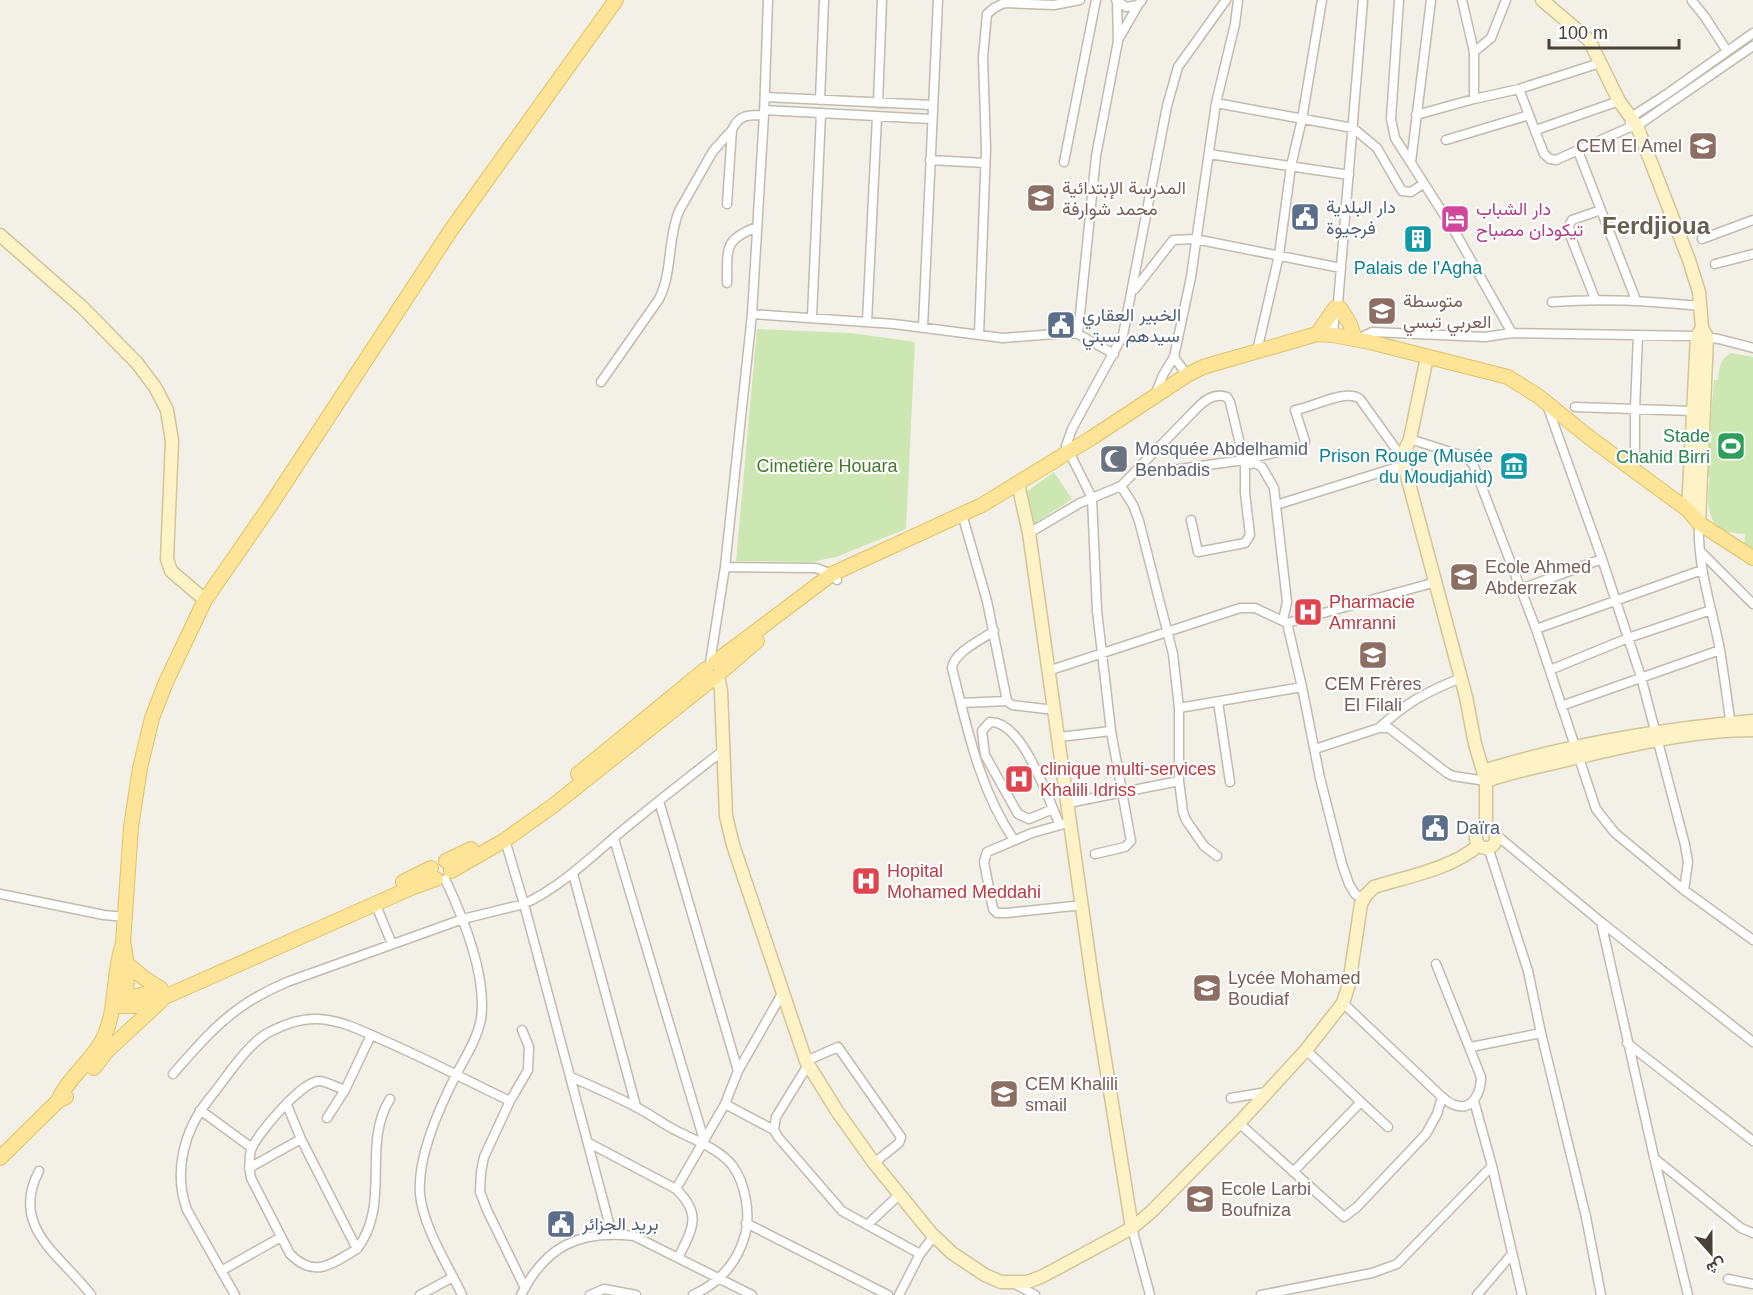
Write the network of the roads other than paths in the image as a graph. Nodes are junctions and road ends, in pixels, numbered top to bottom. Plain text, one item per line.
1 (616, 0) edge
2 (768, 0) edge
3 (824, 0) edge
4 (882, 0) edge
5 (938, 0) edge
6 (1080, 0) edge
7 (1096, 0) edge
8 (1117, 0) edge
9 (1226, 0) edge
10 (1238, 0) edge
11 (1322, 0) edge
12 (1363, 0) edge
13 (1399, 0) edge
14 (1431, 0) edge
15 (1462, 0) edge
16 (1506, 0) edge
17 (1542, 0) edge
18 (1692, 1) edge
19 (1140, 2) edge
20 (1753, 33) edge
21 (1118, 40) junction
22 (1753, 46) edge
23 (1727, 51) junction
24 (1474, 52) junction
25 (1600, 63) junction
26 (1519, 89) junction
27 (765, 97) junction
28 (1474, 99) junction
29 (820, 100) junction
30 (1619, 100) junction
31 (878, 103) junction
32 (1216, 103) junction
33 (932, 105) junction
34 (764, 112) junction
35 (820, 113) junction
36 (1529, 115) junction
37 (1416, 116) junction
38 (877, 117) junction
39 (932, 119) junction
40 (1302, 119) junction
41 (1632, 124) junction
42 (1353, 128) junction
43 (732, 130) junction
44 (1536, 130) junction
45 (1446, 140) dead end
46 (1578, 151) junction
47 (1209, 154) junction
48 (930, 160) junction
49 (1064, 162) dead end
50 (1411, 162) junction
51 (985, 163) junction
52 (1291, 166) junction
53 (1349, 175) junction
54 (1423, 184) junction
55 (727, 204) dead end
56 (1600, 210) junction
57 (1753, 220) edge
58 (757, 227) junction
59 (0, 235) edge
60 (1195, 239) junction
61 (1702, 239) dead end
62 (1753, 254) edge
63 (1279, 255) junction
64 (1715, 264) dead end
65 (1341, 268) junction
66 (727, 283) dead end
67 (1133, 291) junction
68 (1594, 299) junction
69 (1636, 300) junction
70 (1552, 302) dead end
71 (1338, 306) junction
72 (1700, 306) junction
73 (753, 314) junction
74 (812, 317) junction
75 (867, 322) junction
76 (923, 327) junction
77 (1512, 333) junction
78 (1077, 334) junction
79 (1317, 334) junction
80 (1702, 334) junction
81 (979, 335) junction
82 (1638, 335) junction
83 (1347, 338) junction
84 (1753, 347) edge
85 (1257, 351) junction
86 (1114, 354) junction
87 (1174, 357) junction
88 (1427, 357) junction
89 (1186, 375) junction
90 (601, 382) dead end
91 (1154, 396) junction
92 (1546, 402) junction
93 (1575, 407) dead end
94 (1635, 409) junction
95 (1693, 411) junction
96 (1410, 439) junction
97 (1068, 453) junction
98 (1404, 462) junction
99 (1244, 463) junction
100 (1179, 470) dead end
101 (1635, 473) junction
102 (1018, 484) junction
103 (1121, 486) junction
104 (1092, 498) junction
105 (1276, 505) junction
106 (1688, 510) junction
107 (962, 514) junction
108 (1191, 520) dead end
109 (1699, 523) junction
110 (1029, 533) junction
111 (1698, 539) junction
112 (1700, 551) junction
113 (1753, 558) edge
114 (1602, 559) junction
115 (725, 567) junction
116 (1702, 570) junction
117 (835, 577) junction
118 (1436, 582) junction
119 (1521, 589) junction
120 (1616, 599) junction
121 (205, 600) junction
122 (1753, 604) edge
123 (1711, 610) junction
124 (1285, 622) junction
125 (1536, 629) junction
126 (994, 631) junction
127 (1168, 632) junction
128 (1628, 638) junction
129 (1720, 650) junction
130 (1102, 653) junction
131 (714, 670) junction
132 (1550, 670) junction
133 (1048, 671) junction
134 (1641, 677) junction
135 (1461, 678) junction
136 (1302, 687) junction
137 (1007, 701) junction
138 (1218, 702) junction
139 (961, 703) junction
140 (1561, 706) junction
141 (1179, 708) junction
142 (1055, 710) junction
143 (1753, 721) edge
144 (1731, 727) junction
145 (1379, 728) junction
146 (1753, 730) edge
147 (1111, 731) junction
148 (1059, 737) junction
149 (1658, 737) junction
150 (1315, 749) junction
151 (724, 750) junction
152 (1577, 752) junction
153 (1485, 776) junction
154 (1179, 781) junction
155 (1230, 783) dead end
156 (1122, 793) junction
157 (658, 801) junction
158 (1068, 803) junction
159 (1053, 809) junction
160 (1065, 824) junction
161 (1490, 831) junction
162 (614, 838) junction
163 (505, 840) junction
164 (1014, 840) junction
165 (1483, 846) junction
166 (1095, 854) dead end
167 (1217, 856) dead end
168 (442, 872) junction
169 (573, 874) junction
170 (1684, 891) junction
171 (0, 894) edge
172 (1363, 899) junction
173 (375, 903) junction
174 (524, 904) junction
175 (1083, 905) junction
176 (125, 917) junction
177 (464, 919) junction
178 (1601, 922) junction
179 (1753, 940) edge
180 (123, 943) junction
181 (392, 944) junction
182 (128, 964) junction
183 (1436, 964) dead end
184 (784, 991) junction
185 (164, 992) junction
186 (120, 1002) junction
187 (1343, 1003) junction
188 (522, 1030) dead end
189 (1540, 1033) junction
190 (371, 1035) junction
191 (1753, 1042) edge
192 (1628, 1043) junction
193 (1471, 1047) junction
194 (1306, 1050) junction
195 (107, 1051) junction
196 (807, 1063) junction
197 (738, 1071) junction
198 (173, 1074) dead end
199 (457, 1075) junction
200 (571, 1077) junction
201 (345, 1090) junction
202 (1267, 1092) junction
203 (1442, 1097) junction
204 (1231, 1098) dead end
205 (390, 1099) dead end
206 (58, 1101) junction
207 (510, 1101) junction
208 (1474, 1101) junction
209 (1361, 1102) junction
210 (725, 1104) junction
211 (287, 1105) junction
212 (636, 1106) junction
213 (200, 1110) junction
214 (327, 1118) dead end
215 (1239, 1123) junction
216 (1388, 1127) dead end
217 (774, 1130) junction
218 (301, 1139) junction
219 (702, 1141) junction
220 (1753, 1141) edge
221 (589, 1143) junction
222 (252, 1148) junction
223 (1654, 1157) junction
224 (0, 1158) edge
225 (874, 1163) junction
226 (1491, 1166) junction
227 (249, 1168) junction
228 (39, 1171) dead end
229 (1293, 1172) junction
230 (676, 1189) junction
231 (900, 1194) junction
232 (746, 1223) junction
233 (867, 1225) junction
234 (1132, 1228) junction
235 (1753, 1233) edge
236 (612, 1234) junction
237 (934, 1236) junction
238 (281, 1237) junction
239 (357, 1249) junction
240 (920, 1254) junction
241 (1512, 1254) junction
242 (678, 1258) junction
243 (221, 1271) junction
244 (453, 1277) junction
245 (719, 1278) junction
246 (1728, 1279) dead end
247 (1753, 1284) edge
248 (1015, 1288) edge
249 (523, 1292) edge
250 (460, 1294) edge
251 (91, 1295) edge
252 (235, 1295) edge
253 (420, 1295) edge
254 (590, 1295) edge
255 (636, 1295) edge
256 (693, 1295) edge
257 (753, 1295) edge
258 (888, 1295) edge
259 (899, 1295) edge
260 (1035, 1295) edge
261 (1150, 1295) edge
262 (1261, 1295) edge
263 (1477, 1295) edge
264 (1522, 1295) edge
265 (1601, 1295) edge
266 (1688, 1295) edge

1 - 121 main road
2 - 27 street
3 - 29 street
4 - 31 street
5 - 33 street
6 - 51 street
7 - 49 street
8 - 19 street
8 - 21 street
9 - 67 street
10 - 32 street
11 - 40 street
12 - 42 street
13 - 50 street
14 - 37 street
15 - 24 street
16 - 24 street
17 - 25 main road
18 - 23 street
19 - 21 street
20 - 23 street
21 - 78 street
22 - 41 street
23 - 41 street
24 - 28 street
25 - 26 street
25 - 30 main road
26 - 28 street
26 - 36 street
27 - 29 street
27 - 34 street
28 - 37 street
29 - 31 street
30 - 41 main road
30 - 44 street
31 - 33 street
32 - 40 street
32 - 47 street
33 - 39 street
34 - 35 street
34 - 43 street
34 - 58 street
35 - 38 street
35 - 74 street
36 - 44 street
36 - 45 street
37 - 50 street
38 - 39 street
38 - 75 street
39 - 48 street
40 - 42 street
40 - 52 street
41 - 46 street
41 - 72 main road
42 - 53 street
42 - 54 street
43 - 55 street
43 - 90 street
44 - 46 street
46 - 56 street
47 - 52 street
47 - 60 street
48 - 51 street
48 - 76 street
50 - 54 street
51 - 81 street
52 - 53 street
52 - 63 street
53 - 65 street
54 - 77 street
56 - 68 street
56 - 69 street
57 - 61 street
58 - 66 street
58 - 73 street
59 - 121 main road
60 - 63 street
60 - 67 street
60 - 87 street
62 - 64 street
63 - 65 street
63 - 85 street
65 - 71 street
67 - 86 street
68 - 69 street
68 - 70 street
69 - 72 street
71 - 79 main road
71 - 83 street
71 - 83 main road
72 - 80 main road
73 - 74 street
73 - 115 street
74 - 75 street
75 - 76 street
76 - 81 street
77 - 82 street
77 - 83 street
78 - 81 street
78 - 86 street
79 - 83 main road
79 - 85 main road
80 - 82 street
80 - 84 street
80 - 95 main road
80 - 109 main road
82 - 94 street
83 - 88 main road
85 - 89 main road
86 - 97 street
87 - 89 street
87 - 91 street
88 - 92 main road
88 - 96 main road
89 - 91 main road
91 - 97 main road
92 - 101 main road
92 - 114 street
93 - 94 street
94 - 95 street
94 - 101 street
95 - 106 main road
96 - 98 main road
96 - 119 street
97 - 102 main road
97 - 104 street
98 - 99 street
98 - 105 street
98 - 118 main road
99 - 100 street
99 - 103 street
99 - 105 street
99 - 108 street
101 - 106 main road
102 - 107 main road
102 - 110 main road
103 - 104 street
103 - 127 street
104 - 110 street
104 - 130 street
105 - 124 street
106 - 109 main road
106 - 111 street
107 - 117 main road
107 - 126 street
109 - 111 street
109 - 113 main road
110 - 133 main road
111 - 112 street
112 - 116 street
112 - 122 street
114 - 119 street
114 - 120 street
115 - 117 street
115 - 131 street
116 - 120 street
116 - 123 street
117 - 131 main road
118 - 124 street
118 - 135 main road
119 - 125 street
120 - 125 street
120 - 128 street
121 - 176 main road
123 - 128 street
123 - 129 street
124 - 127 street
124 - 136 street
125 - 132 street
126 - 137 street
126 - 139 street
127 - 130 street
127 - 141 street
128 - 132 street
128 - 134 street
129 - 134 street
129 - 144 street
130 - 133 street
130 - 147 street
131 - 151 main road
131 - 163 main road
131 - 168 main road
132 - 140 street
133 - 142 main road
134 - 140 street
134 - 149 street
135 - 145 street
135 - 153 main road
136 - 138 street
136 - 150 street
137 - 139 street
137 - 142 street
138 - 141 street
138 - 155 street
139 - 164 street
140 - 152 street
141 - 154 street
142 - 148 main road
143 - 144 main road
144 - 146 main road
144 - 149 main road
145 - 150 street
145 - 153 street
147 - 148 street
147 - 156 street
148 - 158 main road
149 - 152 main road
149 - 170 street
150 - 172 street
151 - 157 street
151 - 184 main road
152 - 153 main road
152 - 170 street
153 - 161 main road
154 - 156 street
154 - 167 street
156 - 158 street
156 - 166 street
157 - 162 street
157 - 197 street
158 - 160 main road
159 - 159 street
159 - 160 street
160 - 164 street
160 - 175 main road
161 - 165 main road
161 - 178 street
162 - 169 street
162 - 219 street
163 - 168 main road
163 - 174 street
164 - 175 street
165 - 172 main road
165 - 189 street
168 - 173 main road
168 - 177 street
168 - 185 main road
169 - 174 street
169 - 212 street
170 - 179 street
171 - 176 street
172 - 187 main road
173 - 181 street
173 - 185 main road
174 - 177 street
174 - 200 street
175 - 234 main road
176 - 180 main road
177 - 181 street
177 - 199 street
178 - 191 street
178 - 192 street
180 - 182 main road
180 - 186 main road
181 - 198 street
182 - 185 main road
182 - 186 main road
183 - 193 street
184 - 196 main road
184 - 197 street
185 - 186 main road
185 - 195 main road
186 - 195 main road
186 - 206 main road
187 - 194 main road
187 - 203 street
188 - 207 street
189 - 193 street
189 - 265 street
190 - 199 street
190 - 201 street
190 - 213 street
192 - 220 street
192 - 223 street
193 - 208 street
194 - 202 main road
194 - 209 street
195 - 206 main road
196 - 217 street
196 - 225 main road
196 - 225 street
197 - 210 street
199 - 207 street
199 - 244 street
200 - 212 street
200 - 221 street
201 - 211 street
201 - 214 street
202 - 204 street
202 - 215 main road
203 - 208 street
203 - 229 street
205 - 239 street
206 - 224 main road
207 - 249 street
208 - 226 street
209 - 216 street
209 - 229 street
210 - 217 street
210 - 219 street
211 - 218 street
211 - 222 street
212 - 219 street
213 - 222 street
213 - 243 street
215 - 229 street
215 - 234 main road
217 - 233 street
218 - 227 street
218 - 239 street
219 - 230 street
219 - 232 street
221 - 230 street
221 - 236 street
222 - 227 street
223 - 235 street
223 - 266 street
225 - 231 main road
226 - 241 street
226 - 262 street
227 - 238 street
228 - 251 street
230 - 242 street
231 - 233 street
231 - 237 main road
232 - 245 street
232 - 258 street
233 - 240 street
234 - 248 main road
234 - 261 street
236 - 242 street
236 - 249 street
237 - 240 street
237 - 248 main road
238 - 239 street
238 - 243 street
240 - 259 street
241 - 263 street
241 - 264 street
242 - 245 street
243 - 252 street
244 - 250 street
244 - 253 street
245 - 256 street
245 - 257 street
246 - 247 street
248 - 260 street
254 - 255 street

